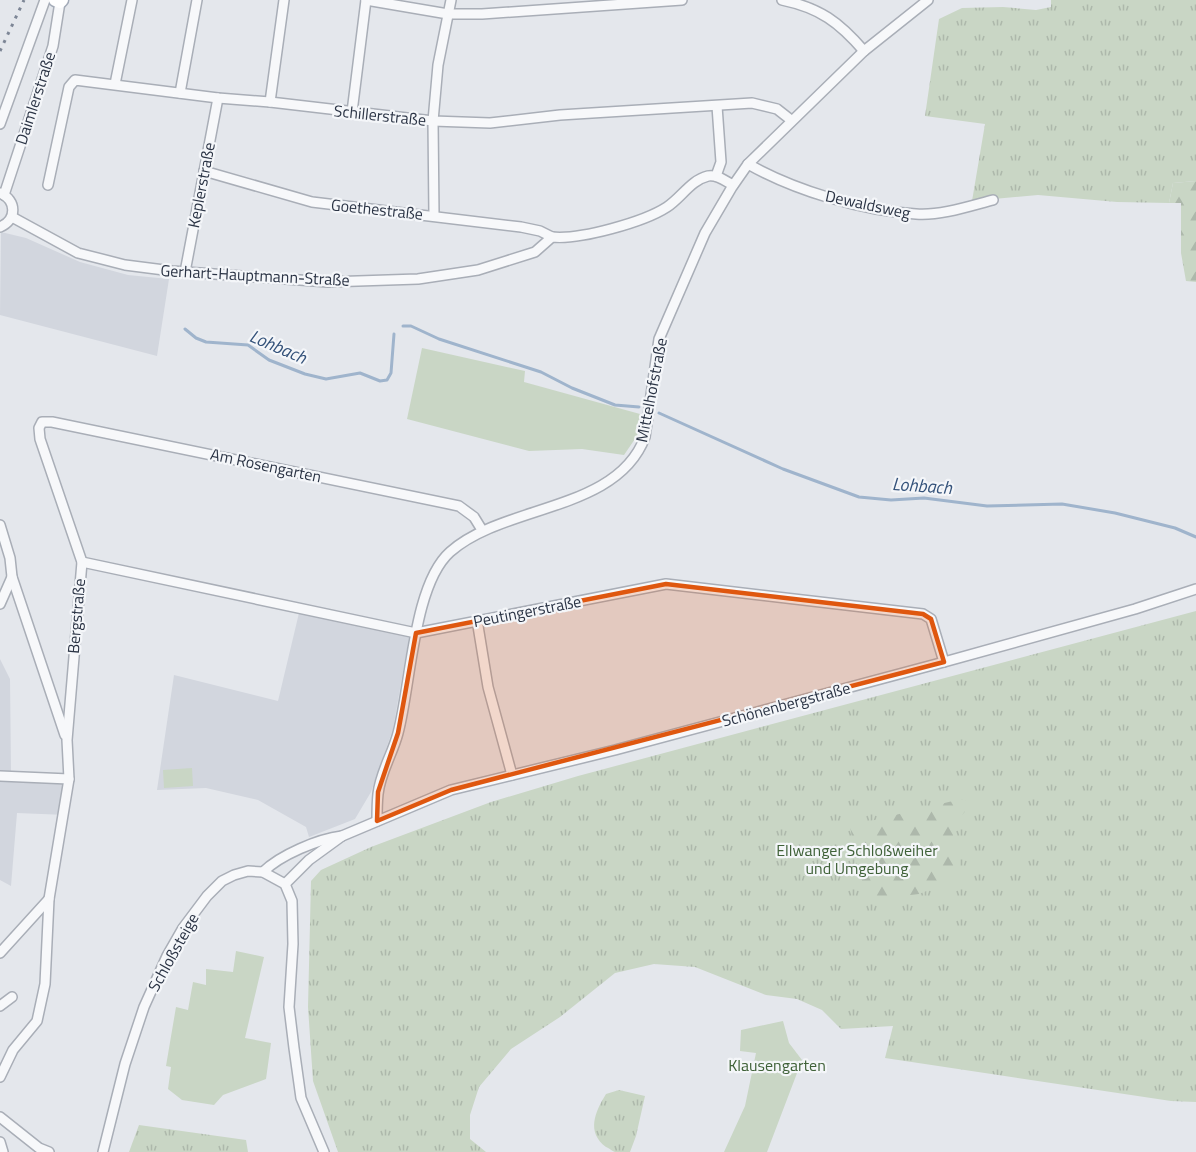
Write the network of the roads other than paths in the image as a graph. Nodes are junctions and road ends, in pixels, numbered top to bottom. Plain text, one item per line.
1 (45, 0) edge
2 (132, 0) edge
3 (196, 0) edge
4 (285, 0) edge
5 (366, 0) edge
6 (451, 0) edge
7 (682, 0) edge
8 (782, 0) edge
9 (928, 0) edge
10 (59, 1) edge
11 (559, 4) edge
12 (448, 14) junction
13 (864, 51) junction
14 (115, 84) junction
15 (180, 93) junction
16 (218, 98) junction
17 (270, 102) junction
18 (717, 106) junction
19 (352, 112) junction
20 (791, 120) junction
21 (433, 121) junction
22 (0, 124) edge
23 (748, 164) junction
24 (204, 171) junction
25 (716, 176) junction
26 (48, 185) dead end
27 (733, 185) junction
28 (2, 194) edge
29 (993, 200) dead end
30 (434, 216) junction
31 (12, 217) junction
32 (0, 227) edge
33 (552, 237) junction
34 (185, 272) junction
35 (40, 425) joint
36 (0, 525) edge
37 (482, 530) junction
38 (82, 562) junction
39 (12, 577) junction
40 (1196, 589) edge
41 (0, 604) edge
42 (477, 620) junction
43 (416, 633) junction
44 (944, 662) junction
45 (67, 740) junction
46 (512, 775) junction
47 (0, 776) edge
48 (69, 779) junction
49 (377, 821) junction
50 (342, 836) junction
51 (263, 872) junction
52 (285, 884) junction
53 (49, 899) junction
54 (0, 953) edge
55 (12, 997) dead end
56 (0, 1006) edge
57 (0, 1077) edge
58 (0, 1117) edge
59 (0, 1142) edge
60 (3, 1152) edge
61 (49, 1152) edge
62 (103, 1152) edge
63 (324, 1152) edge

1 - 22 street
2 - 14 street
3 - 15 street
4 - 17 street
5 - 12 street
5 - 19 street
6 - 12 street
7 - 11 street
8 - 13 street
9 - 13 street, Mittelhofstraße
10 - 28 street, Daimlerstraße
11 - 12 street
12 - 21 street
13 - 20 street, Mittelhofstraße
14 - 15 street, Schillerstraße
14 - 26 street, Schillerstraße
15 - 16 street, Schillerstraße
16 - 17 street, Schillerstraße
16 - 24 street, Keplerstraße
17 - 19 street, Schillerstraße
18 - 20 street, Schillerstraße
18 - 21 street, Schillerstraße
18 - 25 street
19 - 21 street, Schillerstraße
20 - 23 street, Mittelhofstraße
21 - 30 street
23 - 27 street, Mittelhofstraße
23 - 29 street, Dewaldsweg
24 - 30 street, Goethestraße
24 - 34 street, Keplerstraße
25 - 27 street
25 - 33 street
27 - 37 street, Mittelhofstraße
28 - 31 street
30 - 33 street, Goethestraße
31 - 32 street
31 - 34 street, Gerhart-Hauptmann-Straße
33 - 34 street, Gerhart-Hauptmann-Straße
35 - 37 street, Am Rosengarten
35 - 38 street, Bergstraße
36 - 39 street
37 - 43 street, Mittelhofstraße
38 - 43 street, Peutingerstraße
38 - 45 street, Bergstraße
39 - 41 street
39 - 45 street
40 - 44 street, Schönenbergstraße
42 - 43 street, Peutingerstraße
42 - 44 street, Peutingerstraße
42 - 46 street
43 - 49 street, Mittelhofstraße
44 - 46 street, Schönenbergstraße
45 - 48 street, Bergstraße
46 - 49 street, Schönenbergstraße
47 - 48 street
48 - 53 street, Bergstraße
49 - 50 street
50 - 51 street
50 - 52 street
51 - 52 street
51 - 62 street, Schloßsteige
52 - 63 street
53 - 54 street
53 - 57 street, Bergstraße
55 - 56 street
58 - 61 street
59 - 60 street

